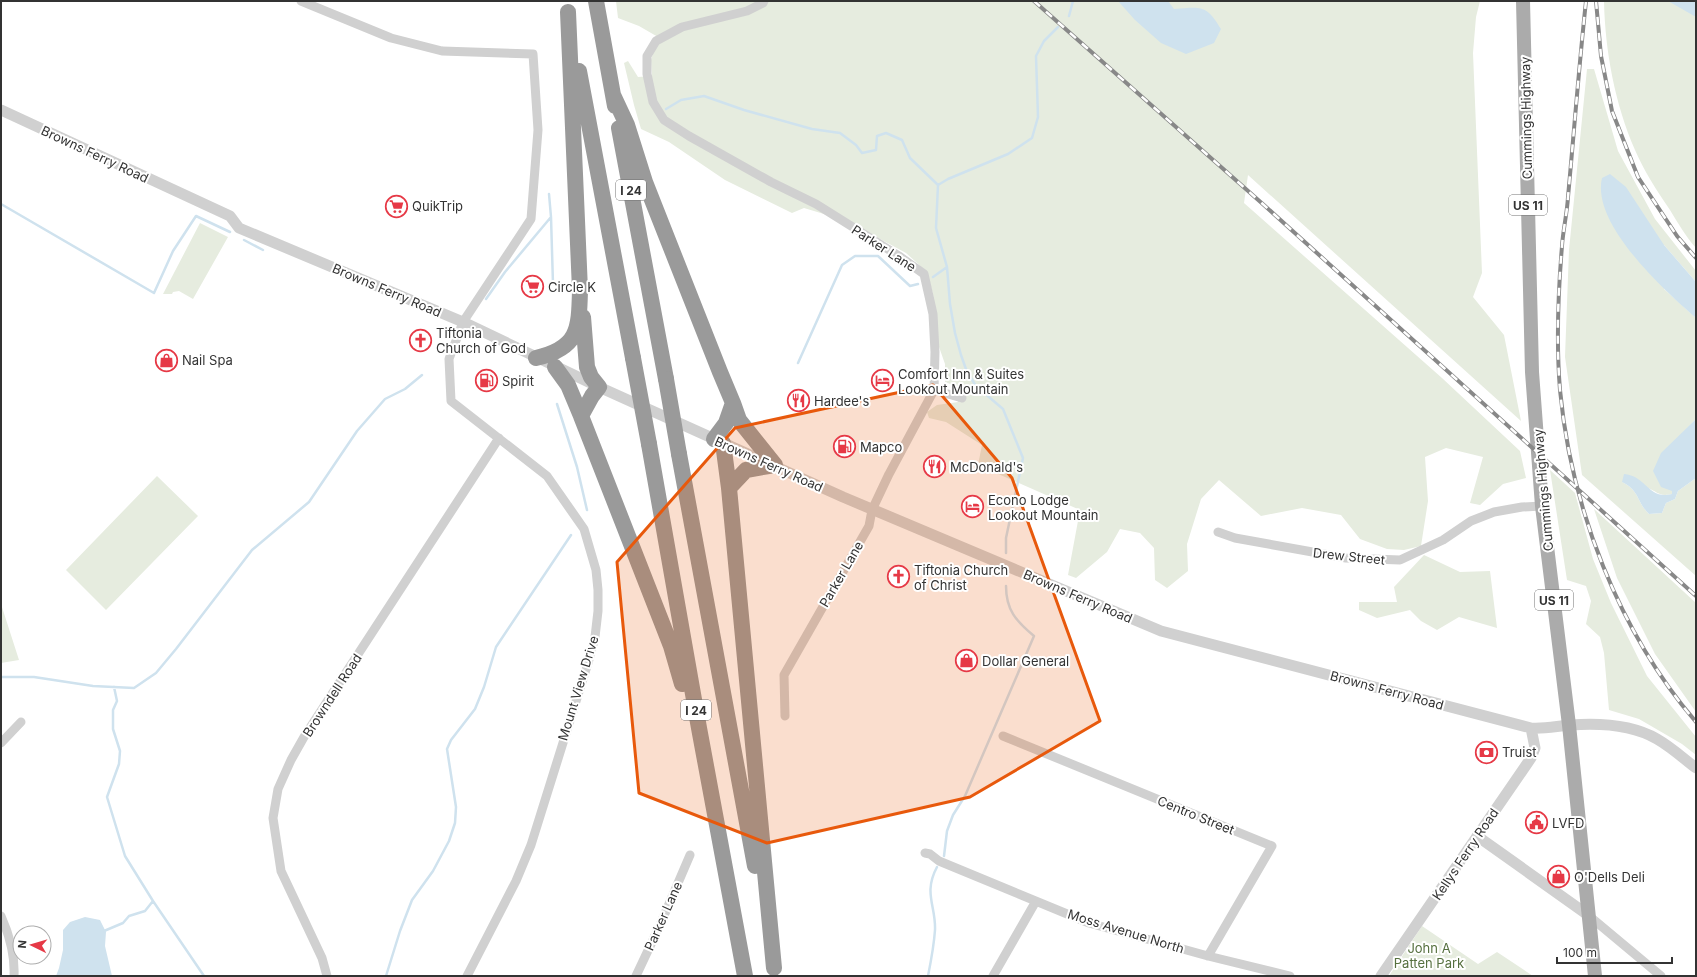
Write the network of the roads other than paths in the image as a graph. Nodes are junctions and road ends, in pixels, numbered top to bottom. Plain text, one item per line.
1 (301, 1) edge
2 (596, 1) edge
3 (764, 1) edge
4 (1523, 1) edge
5 (567, 6) edge
6 (613, 95) junction
7 (1, 110) edge
8 (580, 290) junction
9 (462, 322) junction
10 (536, 358) junction
11 (555, 367) junction
12 (599, 387) junction
13 (934, 390) junction
14 (962, 398) dead end
15 (733, 403) junction
16 (581, 416) junction
17 (499, 438) junction
18 (718, 441) junction
19 (775, 465) junction
20 (729, 488) junction
21 (1542, 506) junction
22 (872, 510) junction
23 (1218, 532) dead end
24 (785, 716) dead end
25 (20, 722) dead end
26 (1570, 725) junction
27 (699, 728) junction
28 (1531, 728) junction
29 (1003, 736) dead end
30 (1, 742) edge
31 (1696, 768) edge
32 (1477, 836) junction
33 (924, 852) dead end
34 (690, 855) dead end
35 (1036, 901) junction
36 (1588, 915) junction
37 (1, 916) edge
38 (1208, 956) junction
39 (775, 972) edge
40 (14, 976) edge
41 (327, 976) edge
42 (467, 976) edge
43 (636, 976) edge
44 (745, 976) edge
45 (993, 976) edge
46 (1290, 976) edge
47 (1381, 976) edge
48 (1595, 976) edge
49 (1661, 976) edge

1 - 9 street, Mount View Drive
2 - 6 highway, I 24
3 - 13 street, Parker Lane
4 - 21 main road, Cummings Highway / US 11
5 - 8 highway
5 - 27 highway, I 24, bridge
6 - 15 highway
6 - 39 highway, I 24, bridge
7 - 9 street, Browns Ferry Road
8 - 10 highway
8 - 12 highway
9 - 10 street, Browns Ferry Road
9 - 17 street, Mount View Drive
10 - 11 street, Browns Ferry Road
11 - 12 street, Browns Ferry Road
11 - 16 highway
12 - 16 highway
12 - 18 street, Browns Ferry Road
13 - 14 street
13 - 22 street, Parker Lane
15 - 18 highway
15 - 19 highway
16 - 27 highway
17 - 41 street, Browndell Road
17 - 42 street, Mount View Drive
18 - 19 street, Browns Ferry Road
18 - 20 highway
19 - 20 highway
19 - 22 street, Browns Ferry Road
20 - 39 highway
21 - 23 street, Drew Street
21 - 26 main road, Cummings Highway / US 11
22 - 24 street, Parker Lane
22 - 28 street, Browns Ferry Road
25 - 30 street
26 - 28 street, Browns Ferry Road
26 - 31 street, Browns Ferry Road
26 - 36 main road, Cummings Highway / US 11
27 - 44 highway, I 24
28 - 32 street, Kellys Ferry Road
29 - 38 street, Centro Street
32 - 36 street
32 - 47 street, Kellys Ferry Road
33 - 35 street, Moss Avenue North
34 - 43 street, Parker Lane
35 - 38 street, Moss Avenue North
35 - 45 street
36 - 48 main road, Cummings Highway / US 11
36 - 49 street
37 - 40 street
38 - 46 street, Moss Avenue North

